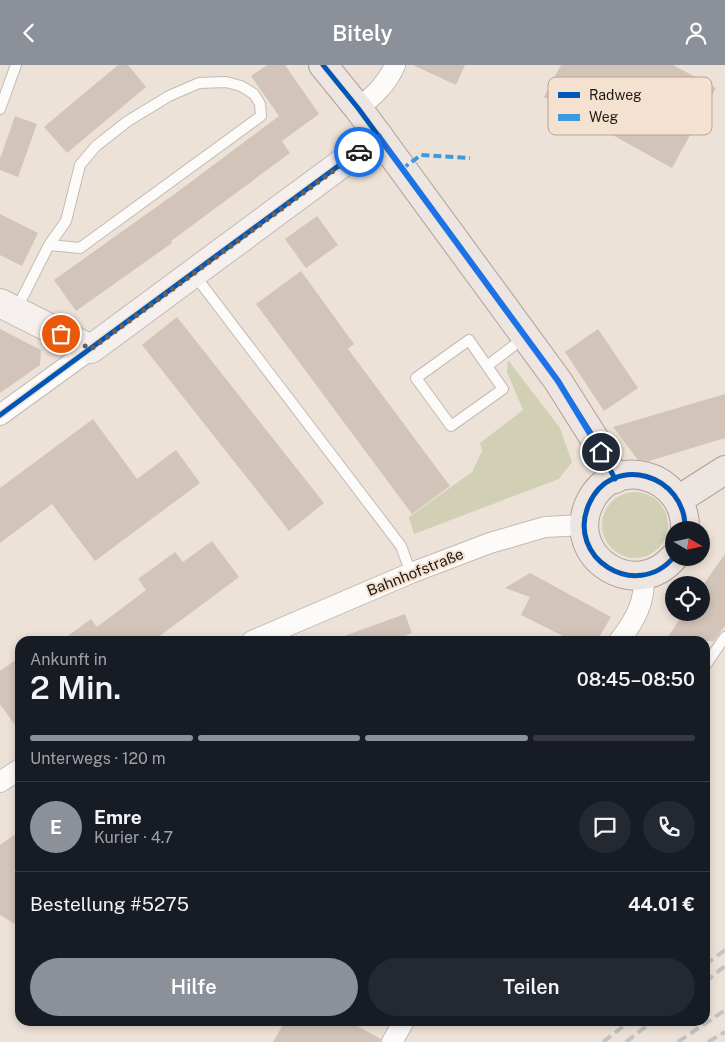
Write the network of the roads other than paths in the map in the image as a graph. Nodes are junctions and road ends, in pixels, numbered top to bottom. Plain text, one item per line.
1 (16, 65) edge
2 (322, 65) edge
3 (395, 65) edge
4 (0, 109) edge
5 (358, 109) junction
6 (379, 137) junction
7 (49, 245) junction
8 (192, 272) junction
9 (8, 307) edge
10 (526, 337) junction
11 (91, 349) junction
12 (487, 366) junction
13 (0, 415) edge
14 (725, 470) edge
15 (616, 479) junction
16 (678, 500) junction
17 (684, 521) edge
18 (584, 525) junction
19 (665, 565) edge
20 (411, 573) junction
21 (643, 575) junction
22 (264, 636) edge
23 (622, 636) edge
24 (725, 637) edge
25 (710, 659) edge
26 (15, 772) edge
27 (0, 781) edge
28 (401, 1026) edge
29 (392, 1042) edge

1 - 4 lane
2 - 5 main road
3 - 5 street
5 - 6 main road
6 - 8 street
6 - 10 main road
7 - 7 lane
7 - 9 lane
8 - 11 street
8 - 20 lane
9 - 11 street
10 - 12 lane
10 - 15 main road
11 - 13 street
12 - 12 lane
14 - 16 main road
15 - 16 main road
15 - 18 main road
16 - 17 main road
18 - 20 street, Bahnhofstraße
18 - 21 main road
19 - 21 main road
20 - 22 street, Bahnhofstraße
21 - 23 street
24 - 25 lane
26 - 27 street
28 - 29 street

